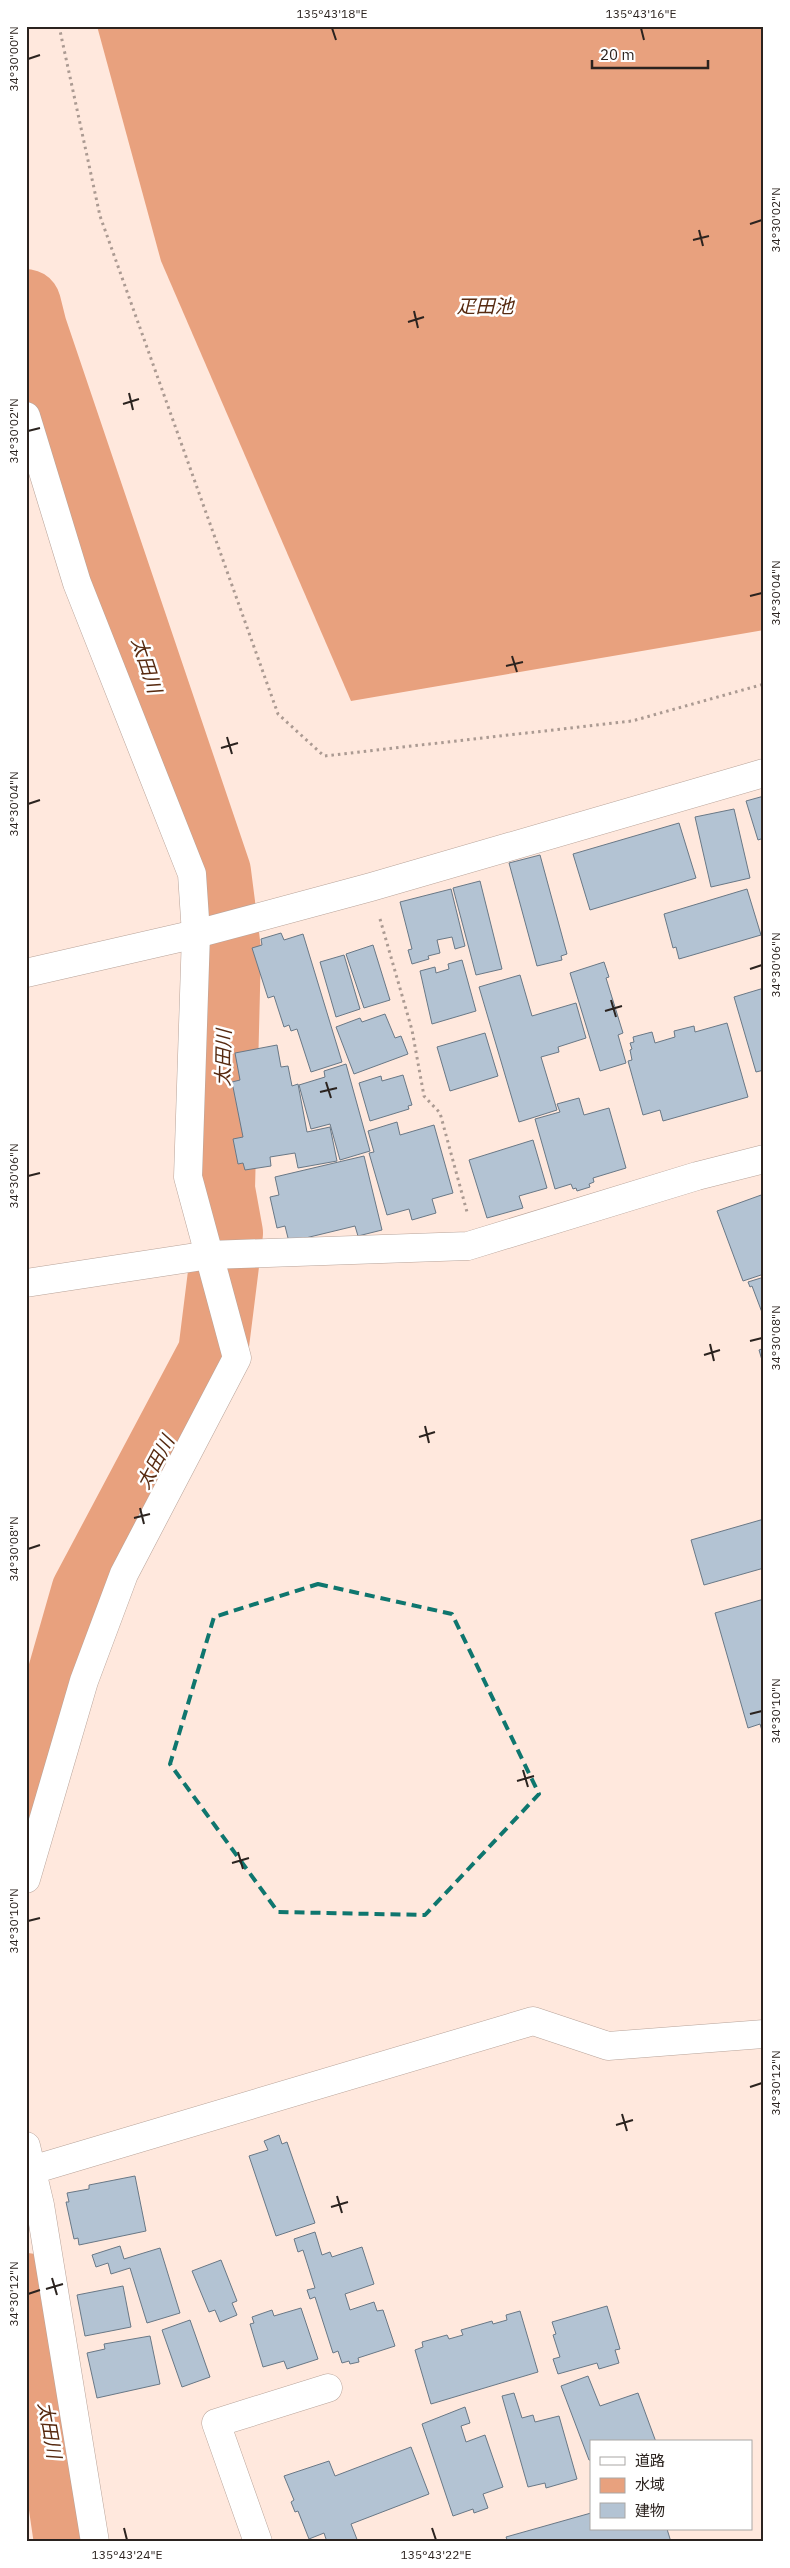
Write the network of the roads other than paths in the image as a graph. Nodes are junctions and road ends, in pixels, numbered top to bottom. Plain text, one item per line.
1 (26, 416) edge
2 (764, 773) edge
3 (196, 934) junction
4 (26, 973) edge
5 (764, 1159) edge
6 (209, 1255) junction
7 (26, 1283) edge
8 (35, 1820) edge
9 (26, 1879) edge
10 (764, 2034) edge
11 (29, 2158) edge
12 (33, 2206) edge
13 (328, 2388) dead end
14 (94, 2542) edge
15 (258, 2542) edge

1 - 3 street
2 - 3 street
3 - 4 street
3 - 6 street
5 - 6 street
6 - 7 street
6 - 8 street
8 - 9 street
10 - 11 street
11 - 12 street
12 - 14 street
13 - 15 street

